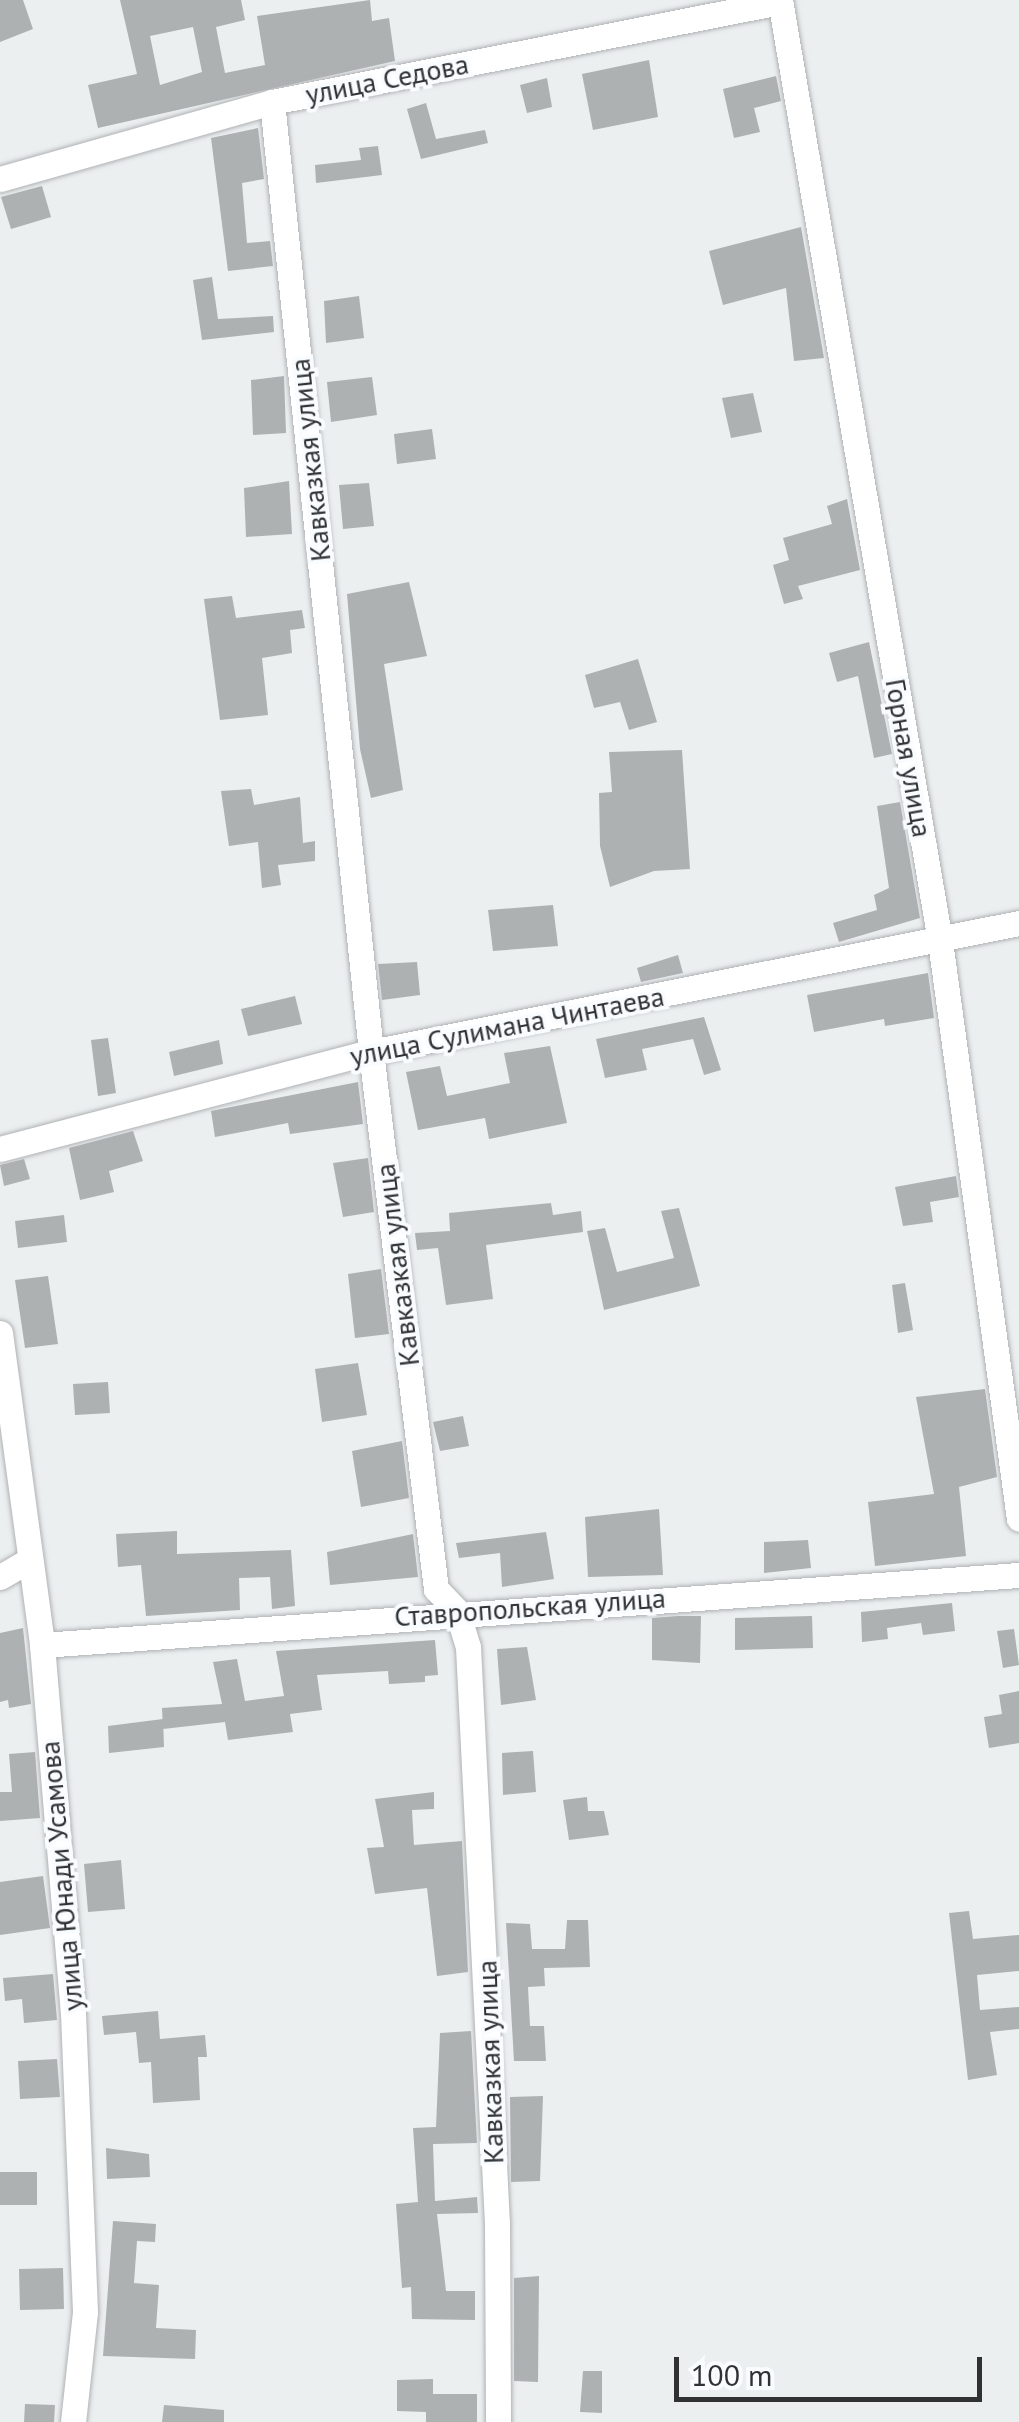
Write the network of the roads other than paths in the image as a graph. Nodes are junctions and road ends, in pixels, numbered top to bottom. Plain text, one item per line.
1 (780, 1) edge
2 (272, 102) junction
3 (0, 179) edge
4 (1019, 923) edge
5 (940, 941) junction
6 (372, 1052) junction
7 (0, 1149) edge
8 (0, 1333) edge
9 (1019, 1519) edge
10 (28, 1561) junction
11 (1019, 1575) edge
12 (0, 1577) edge
13 (457, 1611) junction
14 (42, 1645) junction
15 (73, 2422) edge
16 (498, 2422) edge

1 - 2 street, улица Седова
1 - 5 street, Горная улица
2 - 3 street, улица Седова
2 - 6 street, Кавказкая улица
4 - 5 street, улица Сулимана Чинтаева
5 - 6 street, улица Сулимана Чинтаева
5 - 9 street, Горная улица
6 - 7 street, улица Сулимана Чинтаева
6 - 13 street, Кавказкая улица
8 - 10 street, улица Юнади Усамова
10 - 12 street
10 - 14 street, улица Юнади Усамова
11 - 13 street, Ставропольская улица
13 - 14 street, Ставропольская улица
13 - 16 street, Кавказкая улица
14 - 15 street, улица Юнади Усамова

